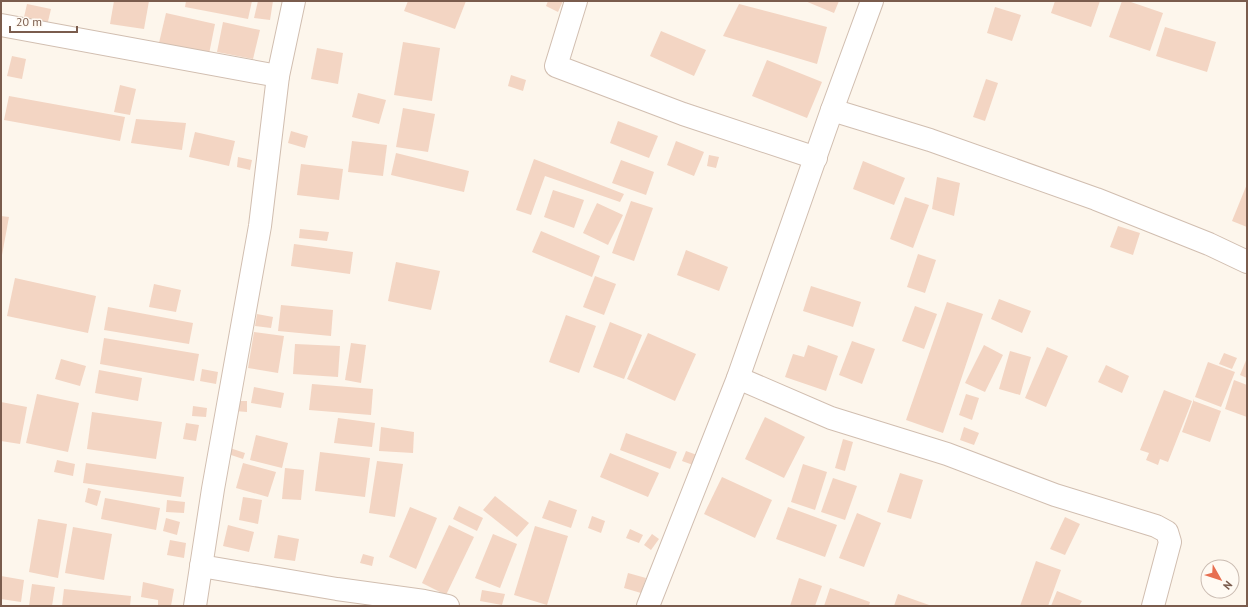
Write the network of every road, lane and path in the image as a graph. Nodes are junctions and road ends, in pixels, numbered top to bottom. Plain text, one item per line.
1 (294, 1) edge
2 (576, 1) edge
3 (872, 1) edge
4 (1, 25) edge
5 (278, 76) junction
6 (832, 110) junction
7 (816, 158) junction
8 (1247, 262) edge
9 (738, 378) junction
10 (201, 566) junction
11 (194, 606) edge
12 (448, 606) edge
13 (648, 606) edge
14 (1153, 606) edge

1 - 5 street
2 - 7 street
3 - 6 street
4 - 5 street
5 - 10 street
6 - 7 street
6 - 8 street
7 - 9 street
9 - 13 street
9 - 14 street
10 - 11 street
10 - 12 street

